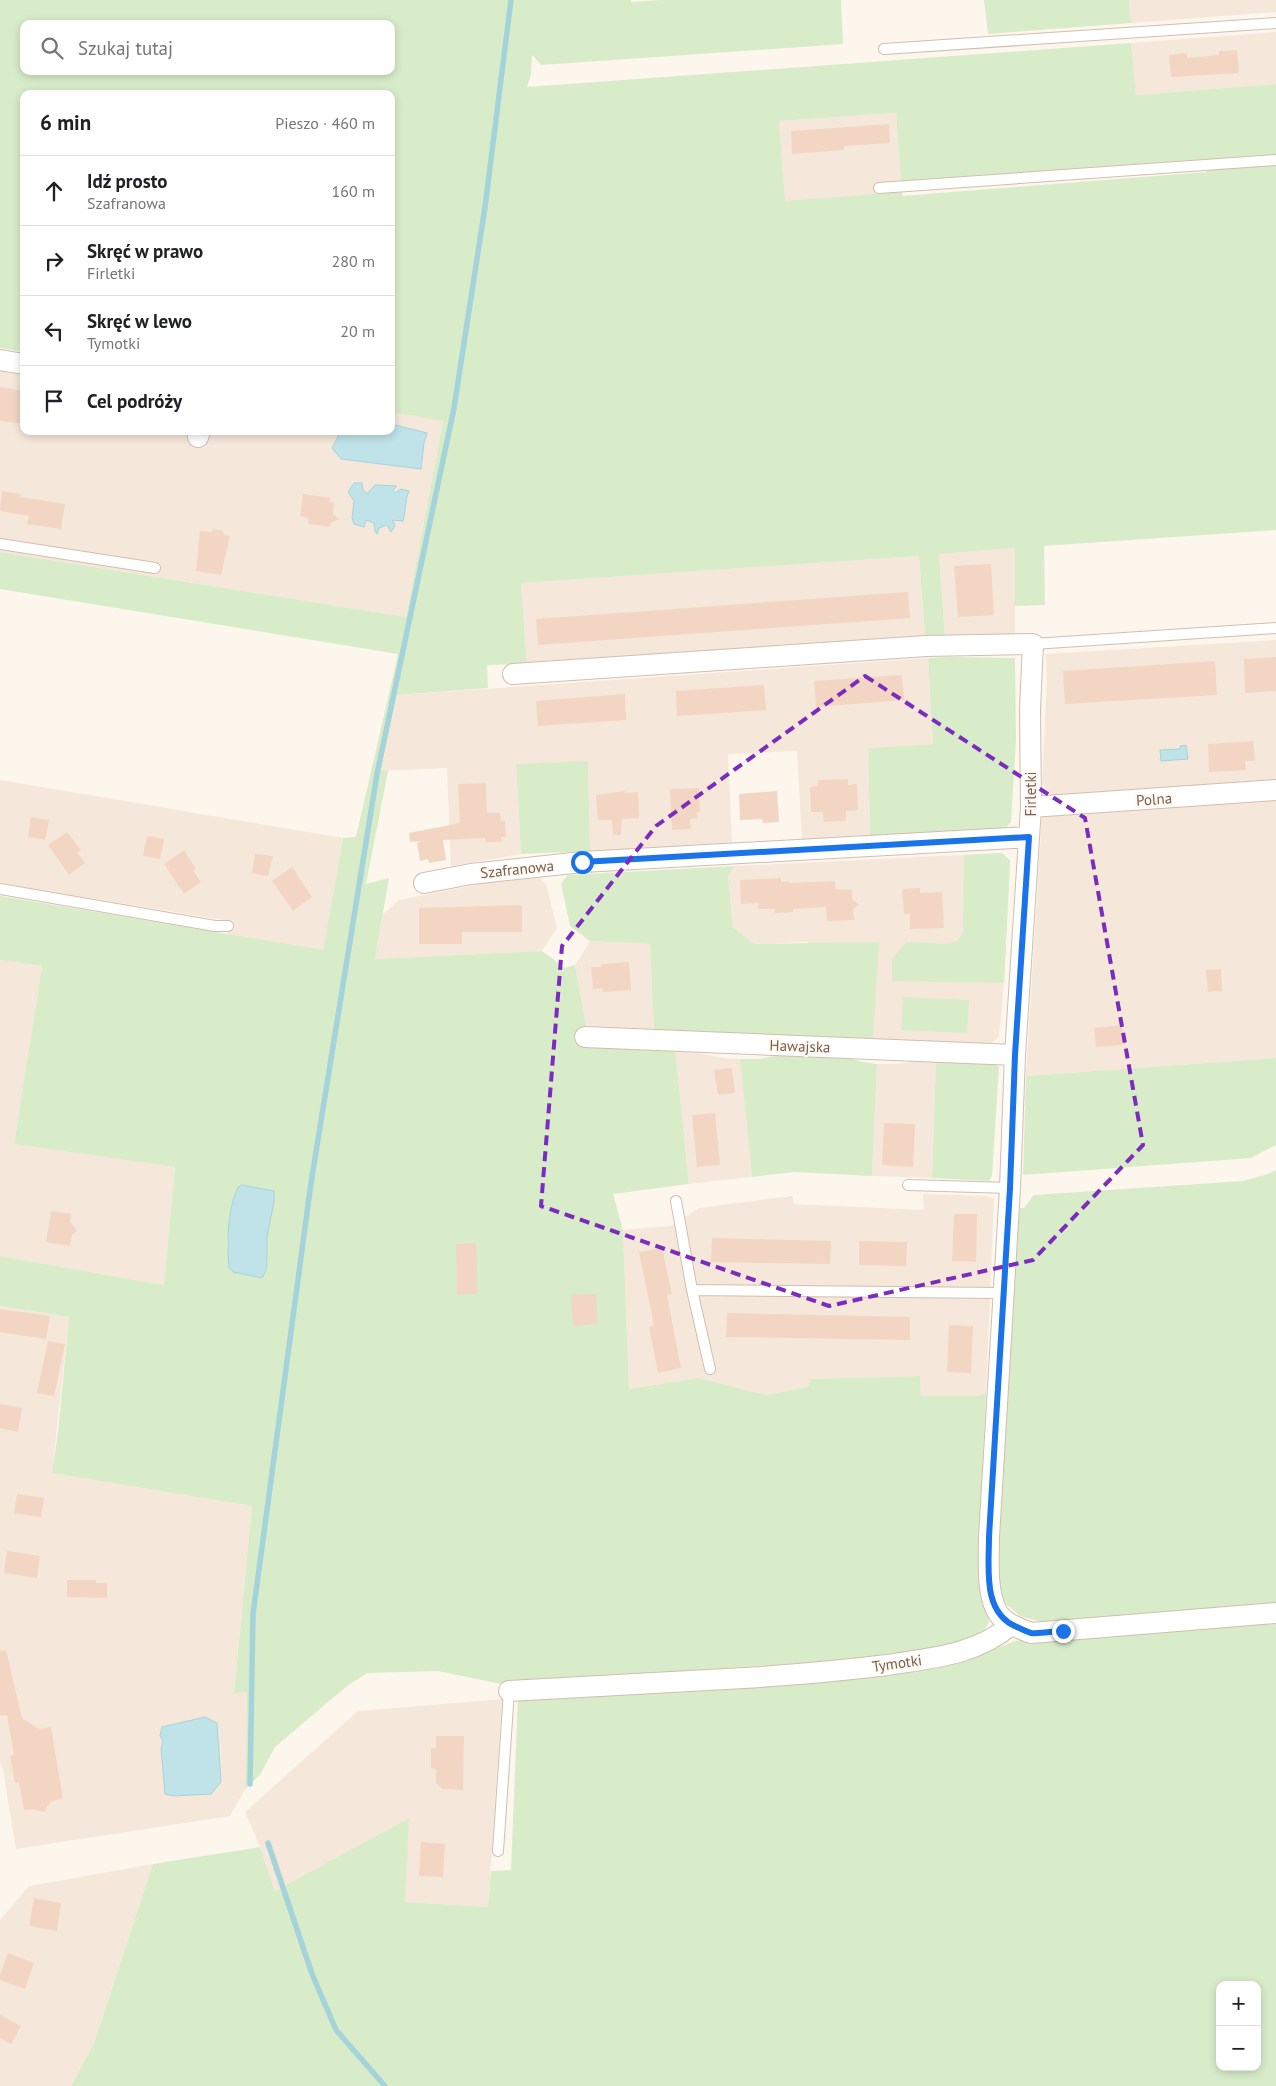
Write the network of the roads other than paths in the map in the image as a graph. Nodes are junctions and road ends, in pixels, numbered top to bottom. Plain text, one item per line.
1 (1276, 23) edge
2 (884, 49) dead end
3 (1276, 160) edge
4 (879, 188) dead end
5 (0, 360) edge
6 (20, 363) edge
7 (0, 544) edge
8 (155, 568) dead end
9 (1276, 628) edge
10 (1033, 644) junction
11 (513, 674) dead end
12 (1276, 790) edge
13 (1031, 807) junction
14 (1029, 837) junction
15 (424, 883) dead end
16 (0, 889) edge
17 (228, 926) dead end
18 (585, 1037) dead end
19 (1015, 1055) junction
20 (908, 1185) dead end
21 (1010, 1188) junction
22 (676, 1201) dead end
23 (692, 1290) junction
24 (1002, 1293) junction
25 (710, 1369) dead end
26 (1276, 1614) edge
27 (1012, 1625) junction
28 (508, 1691) joint
29 (498, 1851) dead end

1 - 2 lane
3 - 4 lane
5 - 6 street
7 - 8 lane
9 - 10 lane
10 - 11 street
10 - 13 street, Firletki
12 - 13 street, Polna
13 - 14 street, Firletki
14 - 15 street, Szafranowa
14 - 19 street, Firletki
16 - 17 lane
18 - 19 street, Hawajska
19 - 21 street, Firletki
20 - 21 lane
21 - 24 street, Firletki
22 - 23 lane
23 - 24 lane
23 - 25 lane
24 - 27 street, Firletki
26 - 27 street
27 - 28 street, Tymotki
28 - 29 lane

